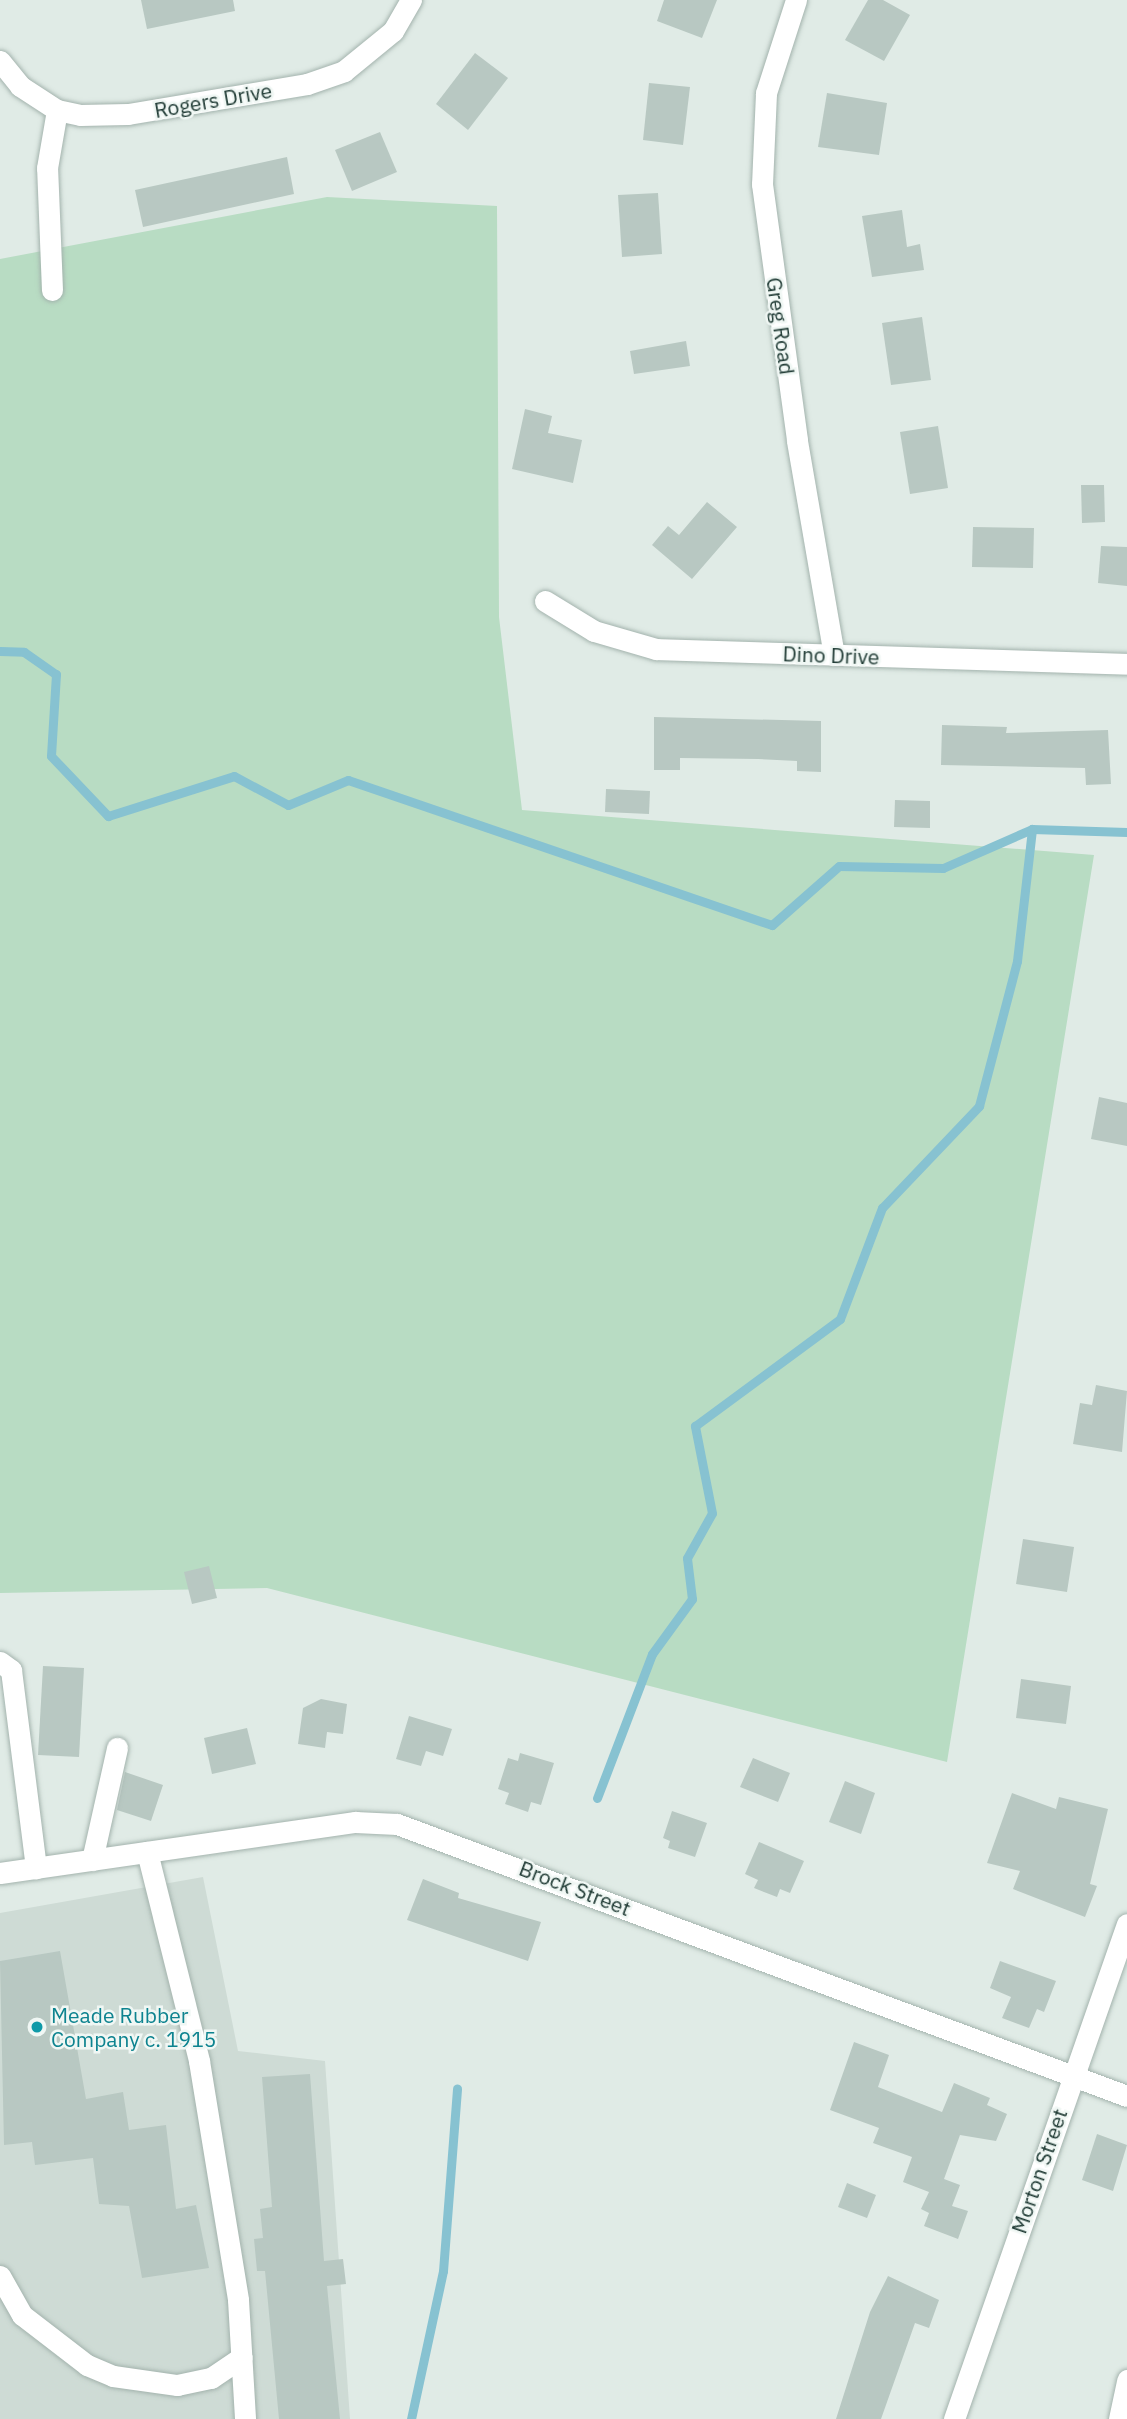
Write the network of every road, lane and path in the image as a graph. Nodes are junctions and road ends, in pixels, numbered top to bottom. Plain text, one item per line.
1 (411, 0) edge
2 (796, 0) edge
3 (0, 61) edge
4 (57, 110) junction
5 (52, 290) dead end
6 (545, 601) dead end
7 (834, 655) junction
8 (1127, 664) edge
9 (0, 1662) edge
10 (117, 1748) dead end
11 (147, 1852) junction
12 (92, 1860) junction
13 (36, 1868) junction
14 (0, 1873) edge
15 (1127, 1924) edge
16 (1072, 2078) junction
17 (1127, 2096) edge
18 (0, 2276) edge
19 (242, 2357) junction
20 (1127, 2380) edge
21 (245, 2419) edge
22 (954, 2419) edge
23 (1119, 2419) edge

1 - 4 street, Rogers Drive
2 - 7 street, Greg Road
3 - 4 street, Rogers Drive
4 - 5 street
6 - 7 street, Dino Drive
7 - 8 street, Dino Drive
9 - 13 street
10 - 12 street
11 - 12 street, Brock Street
11 - 16 street, Brock Street
11 - 19 street
12 - 13 street, Brock Street
13 - 14 street, Brock Street
15 - 16 street, Morton Street
16 - 17 street, Brock Street
16 - 22 street, Morton Street
18 - 19 street
19 - 21 street
20 - 23 street

